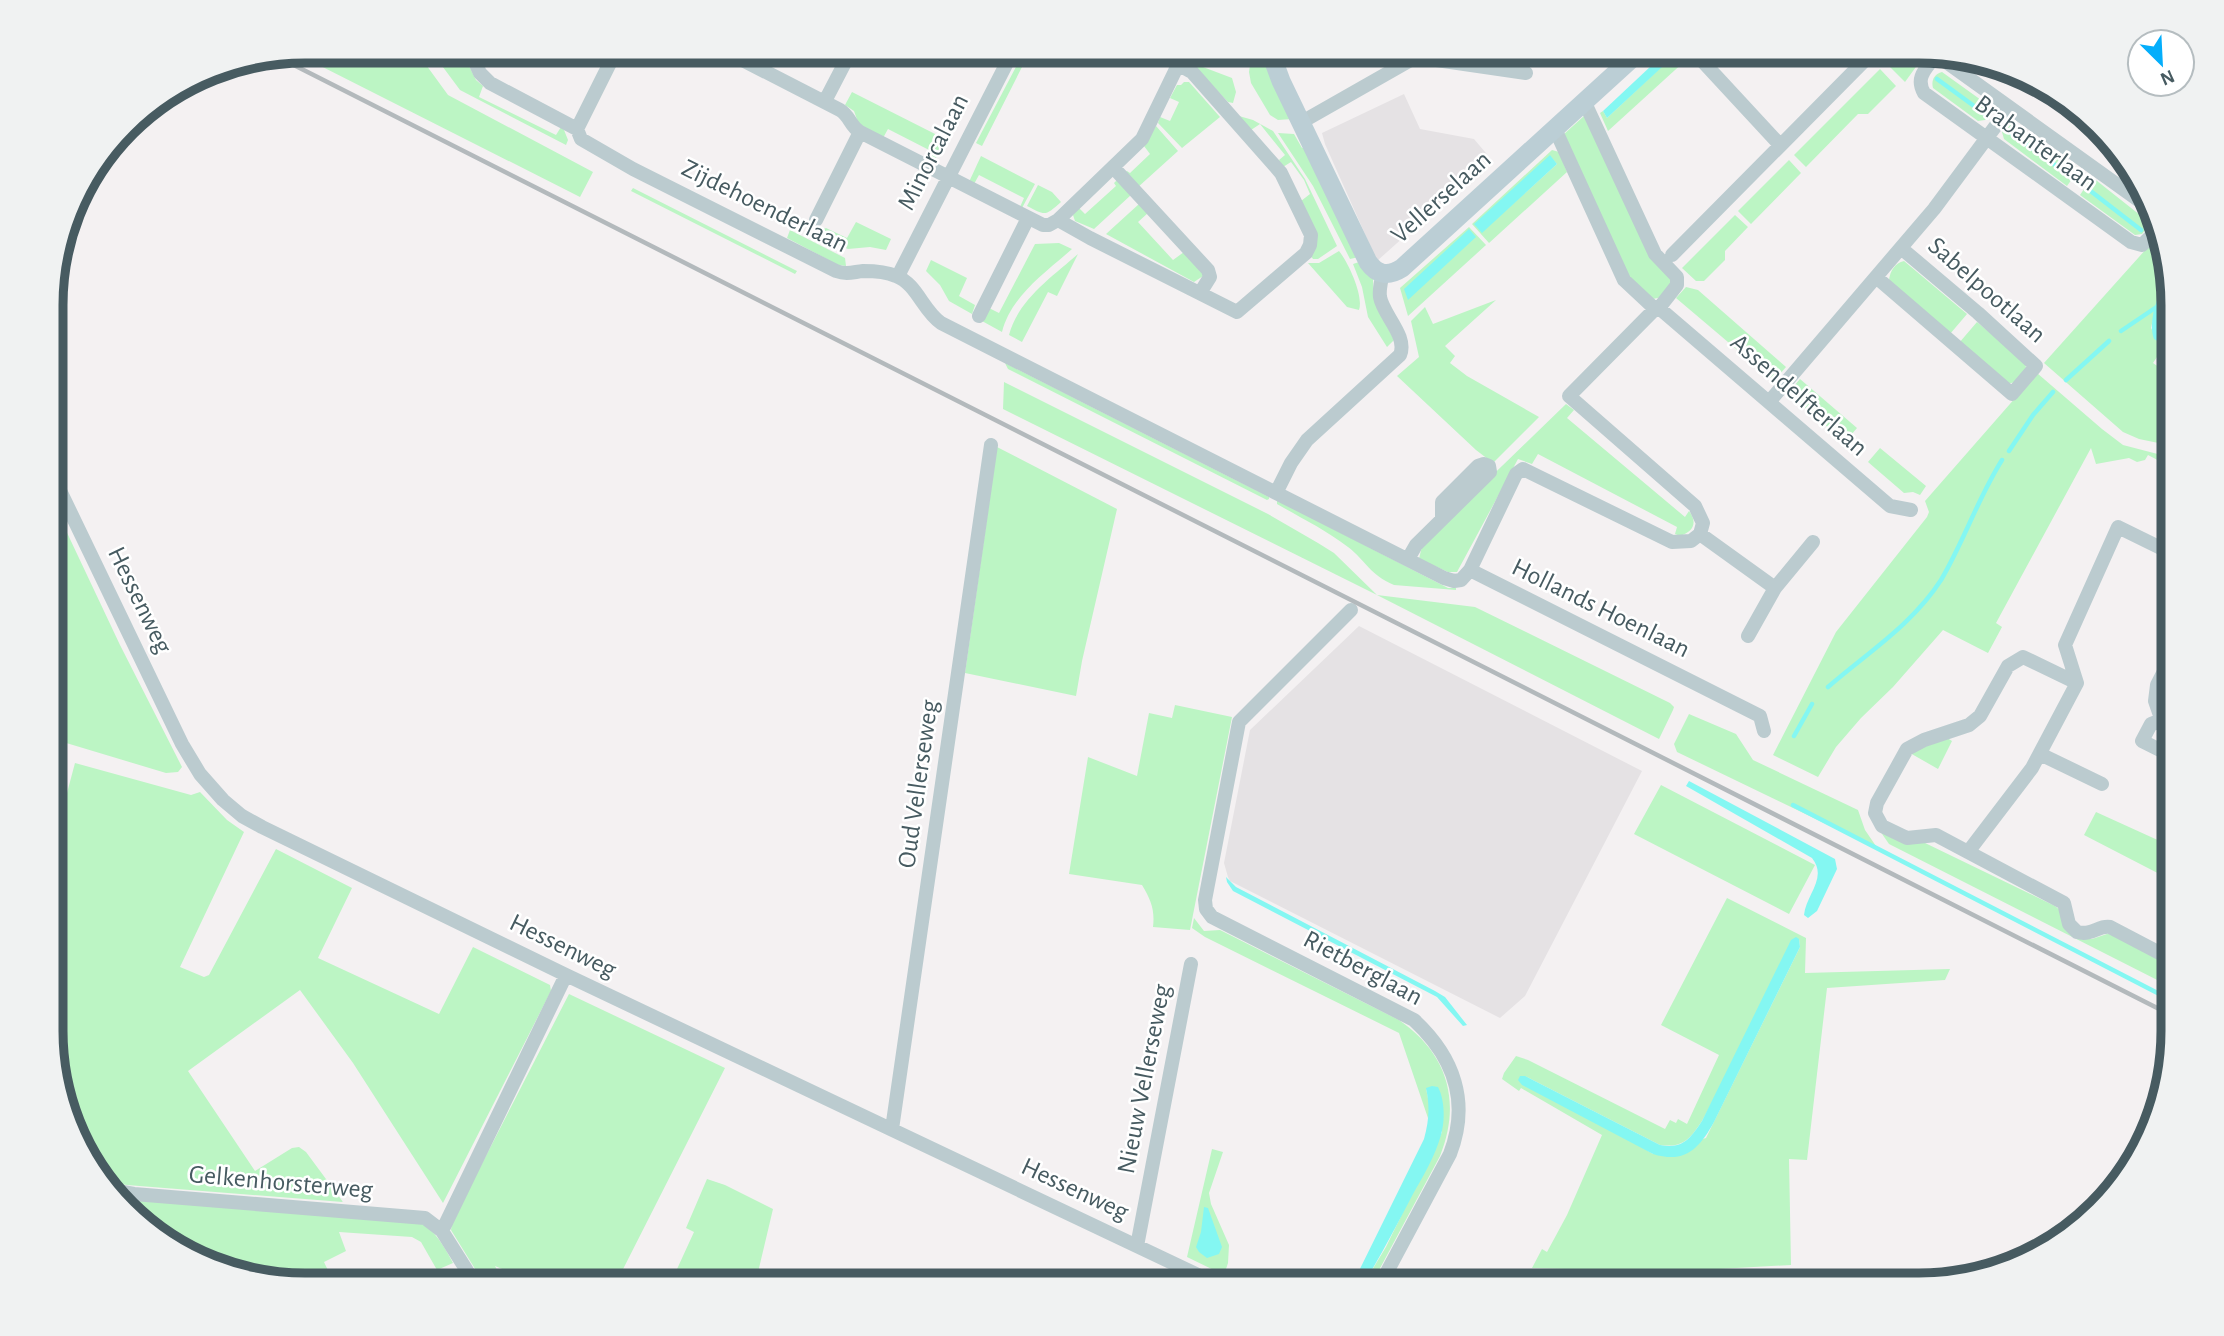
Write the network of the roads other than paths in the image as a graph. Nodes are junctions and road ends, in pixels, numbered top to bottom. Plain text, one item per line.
1 (1275, 63) edge
2 (1400, 63) edge
3 (1470, 63) edge
4 (1627, 63) edge
5 (1704, 63) edge
6 (1861, 63) edge
7 (476, 64) edge
8 (610, 64) edge
9 (750, 64) edge
10 (844, 64) edge
11 (1006, 64) edge
12 (1931, 64) edge
13 (1178, 65) joint
14 (1951, 65) edge
15 (1526, 73) dead end
16 (825, 101) junction
17 (1585, 103) junction
18 (2009, 108) junction
19 (1300, 122) junction
20 (577, 129) junction
21 (1555, 130) junction
22 (860, 132) junction
23 (1987, 137) junction
24 (1780, 145) junction
25 (1113, 167) junction
26 (948, 176) junction
27 (2136, 198) edge
28 (1028, 218) junction
29 (816, 220) dead end
30 (1058, 220) junction
31 (2150, 237) edge
32 (1901, 248) junction
33 (1672, 255) dead end
34 (1383, 274) junction
35 (898, 276) junction
36 (1876, 277) junction
37 (1200, 293) junction
38 (1657, 308) junction
39 (979, 316) dead end
40 (1769, 402) junction
41 (990, 445) dead end
42 (1276, 493) junction
43 (63, 497) edge
44 (1911, 510) dead end
45 (1442, 517) dead end
46 (1700, 534) junction
47 (1813, 542) dead end
48 (2160, 548) edge
49 (1408, 559) junction
50 (1470, 570) junction
51 (1775, 588) junction
52 (1351, 610) dead end
53 (1748, 636) dead end
54 (2160, 681) edge
55 (2077, 683) junction
56 (2160, 717) edge
57 (2160, 720) edge
58 (1764, 731) dead end
59 (2160, 750) edge
60 (2040, 754) junction
61 (2102, 784) dead end
62 (1968, 852) junction
63 (2160, 953) edge
64 (1191, 964) dead end
65 (566, 975) junction
66 (892, 1129) junction
67 (126, 1192) edge
68 (442, 1231) junction
69 (1137, 1245) junction
70 (1193, 1272) edge
71 (1387, 1272) edge
72 (468, 1273) edge

1 - 19 street
2 - 19 street
3 - 15 street
4 - 17 street, Vellerselaan
5 - 24 street
6 - 24 street
7 - 20 street, Zijdehoenderlaan
8 - 20 street
9 - 16 street
10 - 16 street
11 - 26 street, Minorcalaan
12 - 23 street, Brabanterlaan
13 - 25 street
13 - 37 street
14 - 18 street, Brabanterlaan
16 - 22 street
17 - 21 street, Vellerselaan
17 - 38 street
18 - 23 street, Sabelpootlaan
18 - 27 street, Brabanterlaan
19 - 34 street
20 - 35 street, Zijdehoenderlaan
21 - 34 street, Vellerselaan
21 - 38 street, Assendelfterlaan
22 - 26 street
22 - 29 street
23 - 31 street, Brabanterlaan
23 - 32 street, Sabelpootlaan
24 - 33 street
25 - 30 street
25 - 37 street
26 - 28 street
26 - 35 street, Minorcalaan
28 - 30 street
28 - 39 street
30 - 37 street
32 - 36 street, Sabelpootlaan
32 - 36 street, Sabelpootlaan
34 - 42 street, Vellerselaan
35 - 42 street
36 - 40 street, Sabelpootlaan
38 - 40 street, Assendelfterlaan
38 - 46 street
40 - 44 street, Assendelfterlaan
41 - 66 street, Oud Vellerseweg
42 - 49 street, Hollands Hoenlaan
43 - 65 street, Hessenweg
45 - 49 street
46 - 50 street
46 - 51 street
47 - 51 street
48 - 55 street
49 - 50 street, Hollands Hoenlaan
50 - 58 street, Hollands Hoenlaan
51 - 53 street
52 - 71 street, Rietberglaan
54 - 56 street
55 - 60 street
55 - 62 street
57 - 59 street
60 - 61 street
60 - 62 street
62 - 63 street
64 - 69 street, Nieuw Vellerseweg
65 - 66 street, Hessenweg
65 - 68 street
66 - 69 street, Hessenweg
67 - 68 street, Gelkenhorsterweg
68 - 72 street
69 - 70 street, Hessenweg

